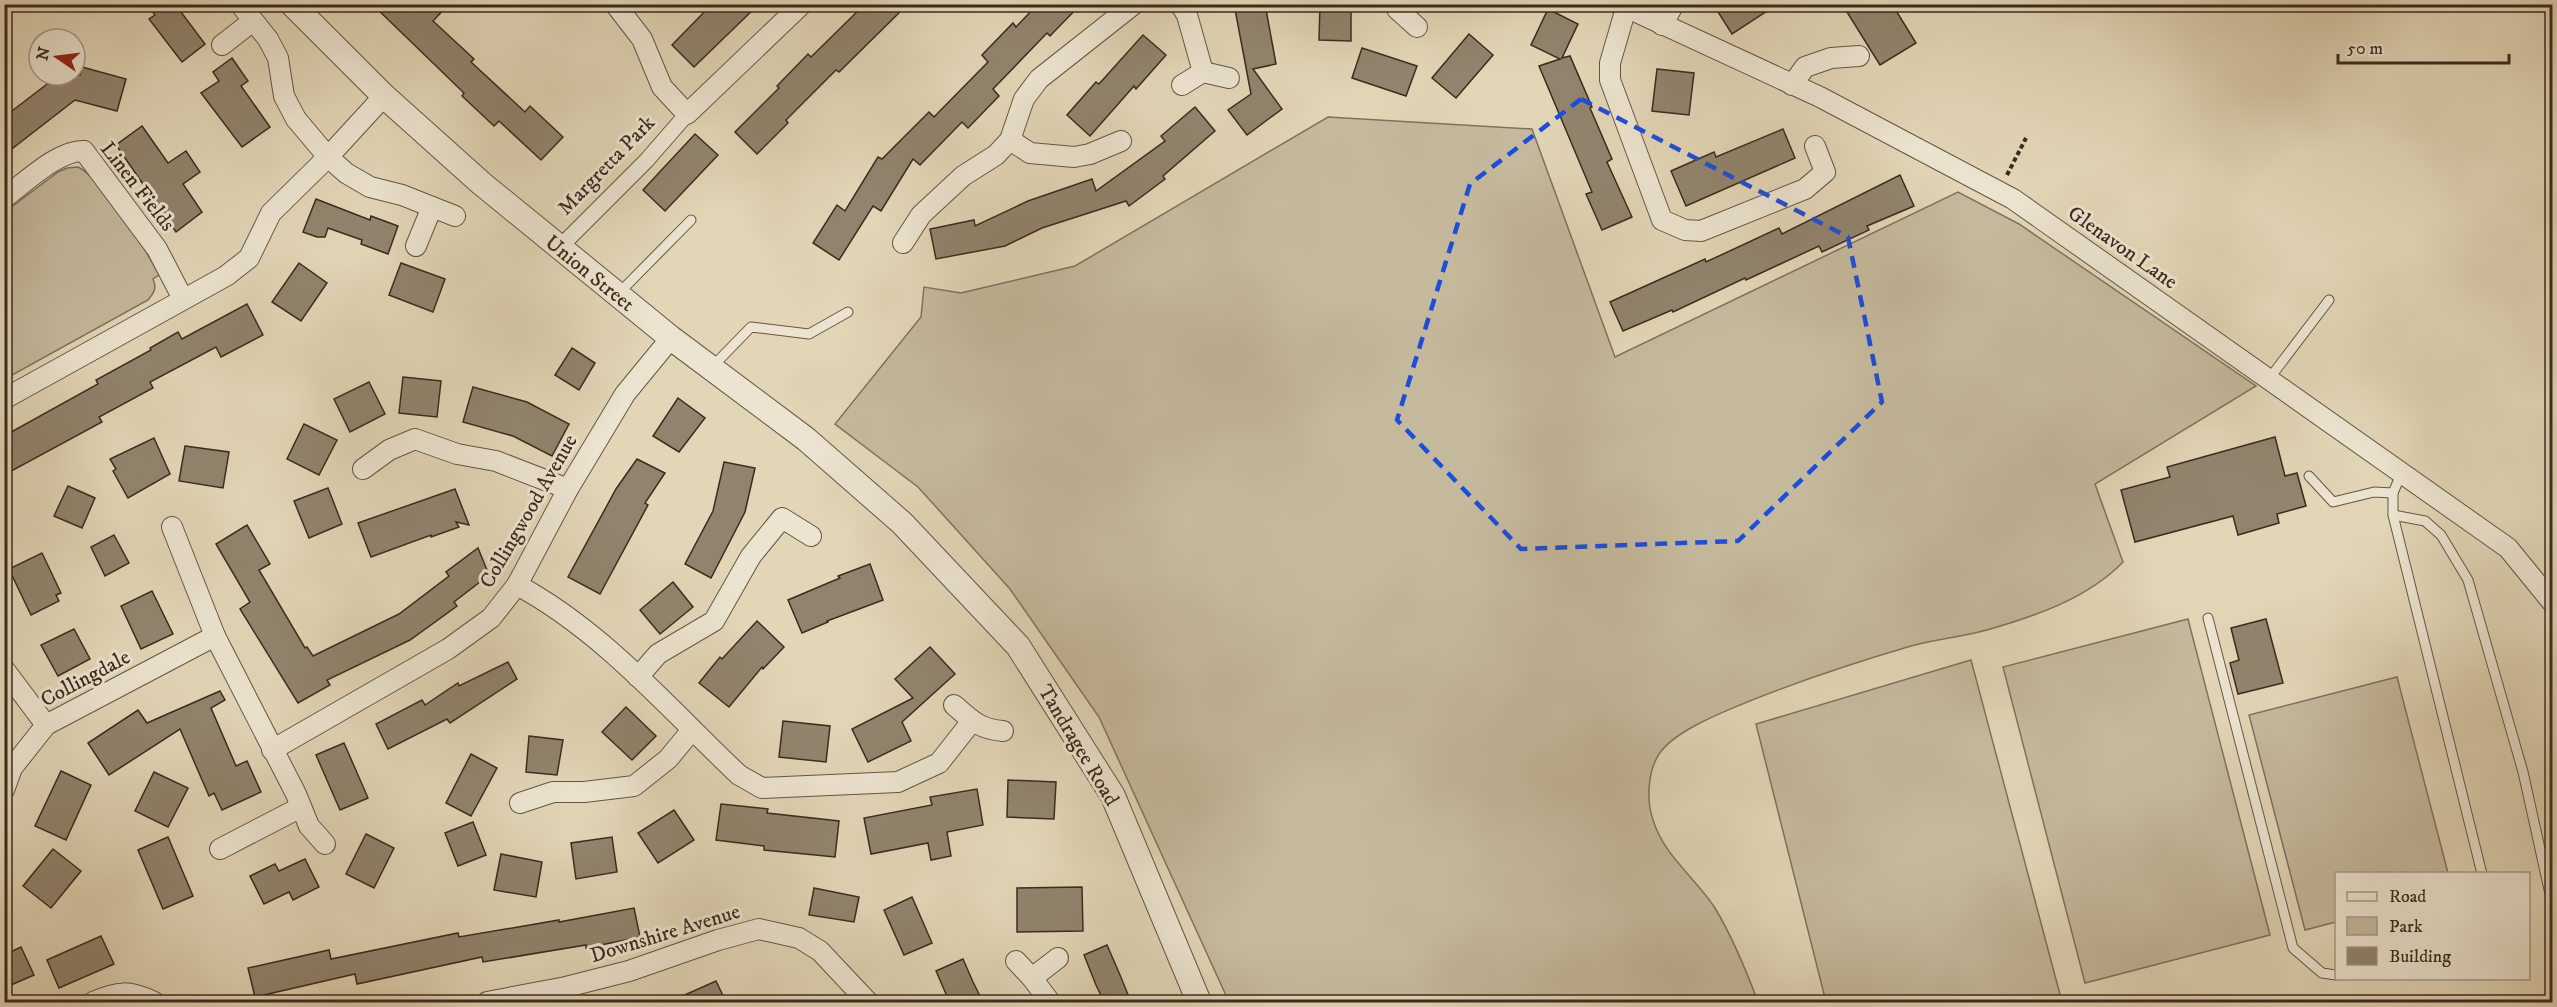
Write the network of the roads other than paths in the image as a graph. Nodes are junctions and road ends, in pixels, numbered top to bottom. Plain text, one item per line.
1 (240, 4) edge
2 (292, 4) edge
3 (615, 4) edge
4 (802, 4) edge
5 (1134, 4) edge
6 (1180, 4) edge
7 (1398, 4) edge
8 (1674, 4) edge
9 (1623, 6) edge
10 (253, 21) junction
11 (1662, 25) junction
12 (1417, 27) dead end
13 (222, 45) dead end
14 (1859, 56) dead end
15 (1203, 72) junction
16 (1229, 78) dead end
17 (1182, 85) dead end
18 (1792, 85) junction
19 (384, 96) junction
20 (687, 114) junction
21 (1010, 140) junction
22 (1121, 141) dead end
23 (1815, 146) dead end
24 (328, 157) junction
25 (4, 198) edge
26 (432, 207) junction
27 (455, 216) dead end
28 (691, 220) dead end
29 (903, 243) dead end
30 (416, 246) dead end
31 (558, 249) junction
32 (617, 295) junction
33 (183, 298) junction
34 (2329, 300) dead end
35 (848, 312) dead end
36 (671, 338) junction
37 (711, 368) junction
38 (2269, 379) junction
39 (4, 399) edge
40 (363, 469) dead end
41 (2402, 472) junction
42 (2309, 476) dead end
43 (568, 489) junction
44 (2393, 493) junction
45 (2393, 515) junction
46 (902, 523) joint
47 (172, 527) dead end
48 (811, 536) dead end
49 (517, 585) junction
50 (2553, 602) edge
51 (2208, 618) dead end
52 (215, 636) junction
53 (4, 669) edge
54 (638, 677) junction
55 (954, 705) dead end
56 (972, 721) junction
57 (46, 725) junction
58 (692, 730) junction
59 (1003, 731) dead end
60 (272, 750) junction
61 (4, 790) edge
62 (520, 803) dead end
63 (301, 807) junction
64 (325, 844) dead end
65 (220, 849) dead end
66 (2482, 872) edge
67 (2553, 903) edge
68 (1058, 958) dead end
69 (1016, 961) dead end
70 (2335, 975) edge
71 (1032, 978) junction
72 (569, 995) edge
73 (93, 1002) edge
74 (154, 1002) edge
75 (487, 1002) edge
76 (868, 1002) edge
77 (1050, 1002) edge
78 (1199, 1002) edge

1 - 10 street
2 - 19 street, Union Street
3 - 20 street, Margretta Park
4 - 20 street, Margretta Park
5 - 21 street
6 - 15 street
7 - 12 street
8 - 11 street
9 - 11 street, Glenavon Lane
9 - 23 street
10 - 13 street
10 - 24 street
11 - 18 street, Glenavon Lane
14 - 18 street
15 - 16 street
15 - 17 street
18 - 38 street, Glenavon Lane
19 - 24 street
19 - 31 street, Union Street
20 - 31 street, Margretta Park
21 - 22 street
21 - 29 street
24 - 26 street
24 - 33 street
25 - 33 street, Linen Fields
26 - 27 street
26 - 30 street
28 - 32 lane
31 - 32 street, Union Street
32 - 36 street, Union Street
33 - 39 street
34 - 38 lane
35 - 37 lane
36 - 37 street, Union Street
36 - 43 street, Collingwood Avenue
37 - 46 street, Union Street
38 - 41 street, Glenavon Lane
40 - 43 street
41 - 44 lane
41 - 50 street, Glenavon Lane
42 - 44 lane
43 - 49 street, Collingwood Avenue
44 - 45 lane
45 - 66 lane
45 - 67 lane
46 - 78 street, Tandragee Road
47 - 52 street
48 - 54 street
49 - 54 street
49 - 60 street, Collingwood Avenue
51 - 70 lane
52 - 57 street, Collingdale
52 - 60 street
53 - 57 street
54 - 58 street
55 - 56 street
56 - 58 street
56 - 59 street
57 - 61 street, Collingdale
58 - 62 street
60 - 63 street
63 - 64 street
63 - 65 street
68 - 71 street
69 - 71 street
71 - 77 street
72 - 75 street, Downshire Avenue
72 - 76 street, Downshire Avenue
73 - 74 street

